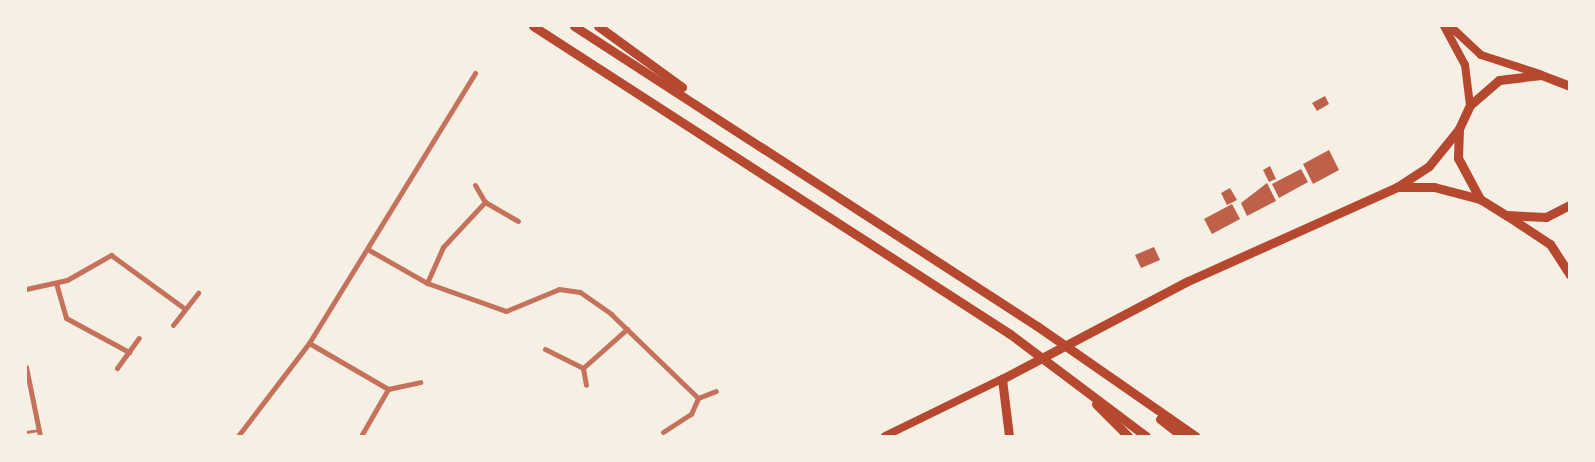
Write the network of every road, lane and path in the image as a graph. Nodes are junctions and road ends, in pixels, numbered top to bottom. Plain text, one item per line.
1 (524, 26) edge
2 (533, 26) edge
3 (574, 26) edge
4 (598, 26) edge
5 (1444, 26) edge
6 (1450, 26) edge
7 (475, 73) dead end
8 (610, 73) junction
9 (1541, 75) junction
10 (1568, 84) edge
11 (1470, 105) junction
12 (731, 125) junction
13 (1459, 129) junction
14 (475, 185) dead end
15 (1397, 186) junction
16 (1480, 199) junction
17 (485, 202) junction
18 (1569, 206) edge
19 (1506, 215) junction
20 (518, 221) dead end
21 (369, 250) junction
22 (1569, 275) edge
23 (56, 283) junction
24 (427, 283) junction
25 (26, 289) edge
26 (198, 292) dead end
27 (184, 308) junction
28 (173, 325) dead end
29 (627, 329) junction
30 (139, 338) dead end
31 (309, 343) junction
32 (545, 349) dead end
33 (129, 352) junction
34 (1088, 362) junction
35 (26, 367) edge
36 (117, 368) dead end
37 (583, 368) junction
38 (1002, 380) junction
39 (1074, 380) junction
40 (420, 382) dead end
41 (586, 385) dead end
42 (388, 389) junction
43 (716, 391) dead end
44 (698, 398) junction
45 (26, 432) edge
46 (663, 432) dead end
47 (39, 433) edge
48 (238, 436) edge
49 (361, 436) edge
50 (885, 436) edge
51 (1009, 436) edge
52 (1128, 436) edge
53 (1146, 436) edge
54 (1182, 436) edge
55 (1195, 436) edge

1 - 8 main road
2 - 8 main road
3 - 12 main road
4 - 12 main road
5 - 11 main road
6 - 9 main road
7 - 21 street
8 - 39 main road
9 - 10 main road
9 - 11 main road
11 - 13 main road
12 - 34 main road
13 - 15 main road
13 - 16 main road
14 - 17 street
15 - 16 main road
15 - 38 main road
16 - 19 main road
17 - 20 street
17 - 24 street
18 - 19 main road
19 - 22 main road
21 - 24 street
21 - 31 street
23 - 25 street
23 - 27 street
23 - 33 street
24 - 29 street
26 - 27 street
27 - 28 street
29 - 37 street
29 - 44 street
30 - 33 street
31 - 42 street
31 - 48 street
32 - 37 street
33 - 36 street
34 - 54 main road
34 - 55 main road
35 - 47 street
37 - 41 street
38 - 50 main road
38 - 51 main road
39 - 52 main road
39 - 53 main road
40 - 42 street
42 - 49 street
43 - 44 street
44 - 46 street
45 - 47 lane

